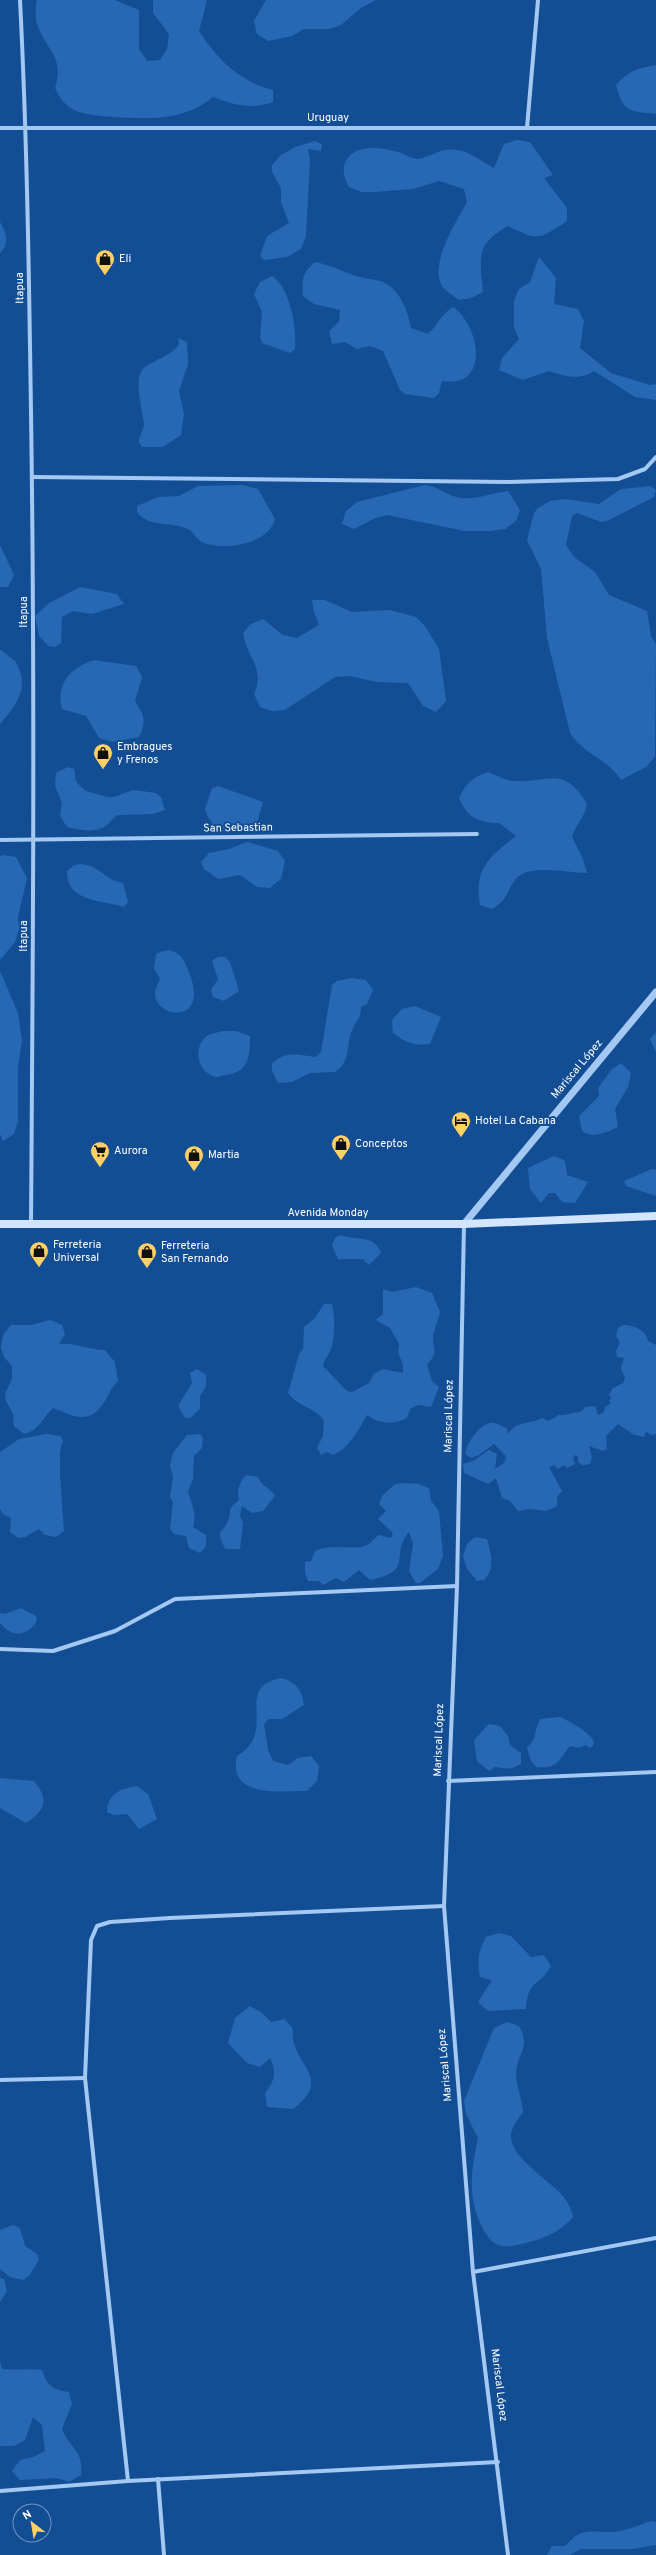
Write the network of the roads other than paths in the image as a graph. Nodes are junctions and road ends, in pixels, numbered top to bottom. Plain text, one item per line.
1 (20, 0) edge
2 (538, 0) edge
3 (27, 127) junction
4 (0, 128) edge
5 (527, 128) junction
6 (656, 128) edge
7 (656, 458) edge
8 (32, 477) junction
9 (477, 834) dead end
10 (34, 839) junction
11 (0, 840) edge
12 (656, 992) edge
13 (656, 1216) edge
14 (0, 1224) edge
15 (31, 1224) junction
16 (464, 1224) junction
17 (456, 1586) junction
18 (0, 1649) edge
19 (656, 1772) edge
20 (448, 1782) junction
21 (444, 1906) junction
22 (85, 2078) junction
23 (0, 2080) edge
24 (656, 2238) edge
25 (473, 2272) junction
26 (498, 2462) junction
27 (158, 2479) junction
28 (128, 2481) junction
29 (0, 2491) edge
30 (164, 2555) edge
31 (508, 2555) edge

1 - 3 street, Itapua
2 - 5 street
3 - 4 street, Uruguay
3 - 5 street, Uruguay
3 - 8 street, Itapua
5 - 6 street, Uruguay
7 - 8 street
8 - 10 street, Itapua
9 - 10 street, San Sebastian
10 - 11 street, San Sebastian
10 - 15 street, Itapua
12 - 16 street, Mariscal López
13 - 16 main road, Avenida Monday
14 - 15 main road, Avenida Monday
15 - 16 main road, Avenida Monday
16 - 17 street, Mariscal López
17 - 18 street
17 - 20 street, Mariscal López
19 - 20 street
20 - 21 street, Mariscal López
21 - 22 street
21 - 25 street, Mariscal López
22 - 23 street
22 - 28 street
24 - 25 street
25 - 26 street, Mariscal López
26 - 27 street
26 - 31 street, Mariscal López
27 - 28 street
27 - 30 street
28 - 29 street

